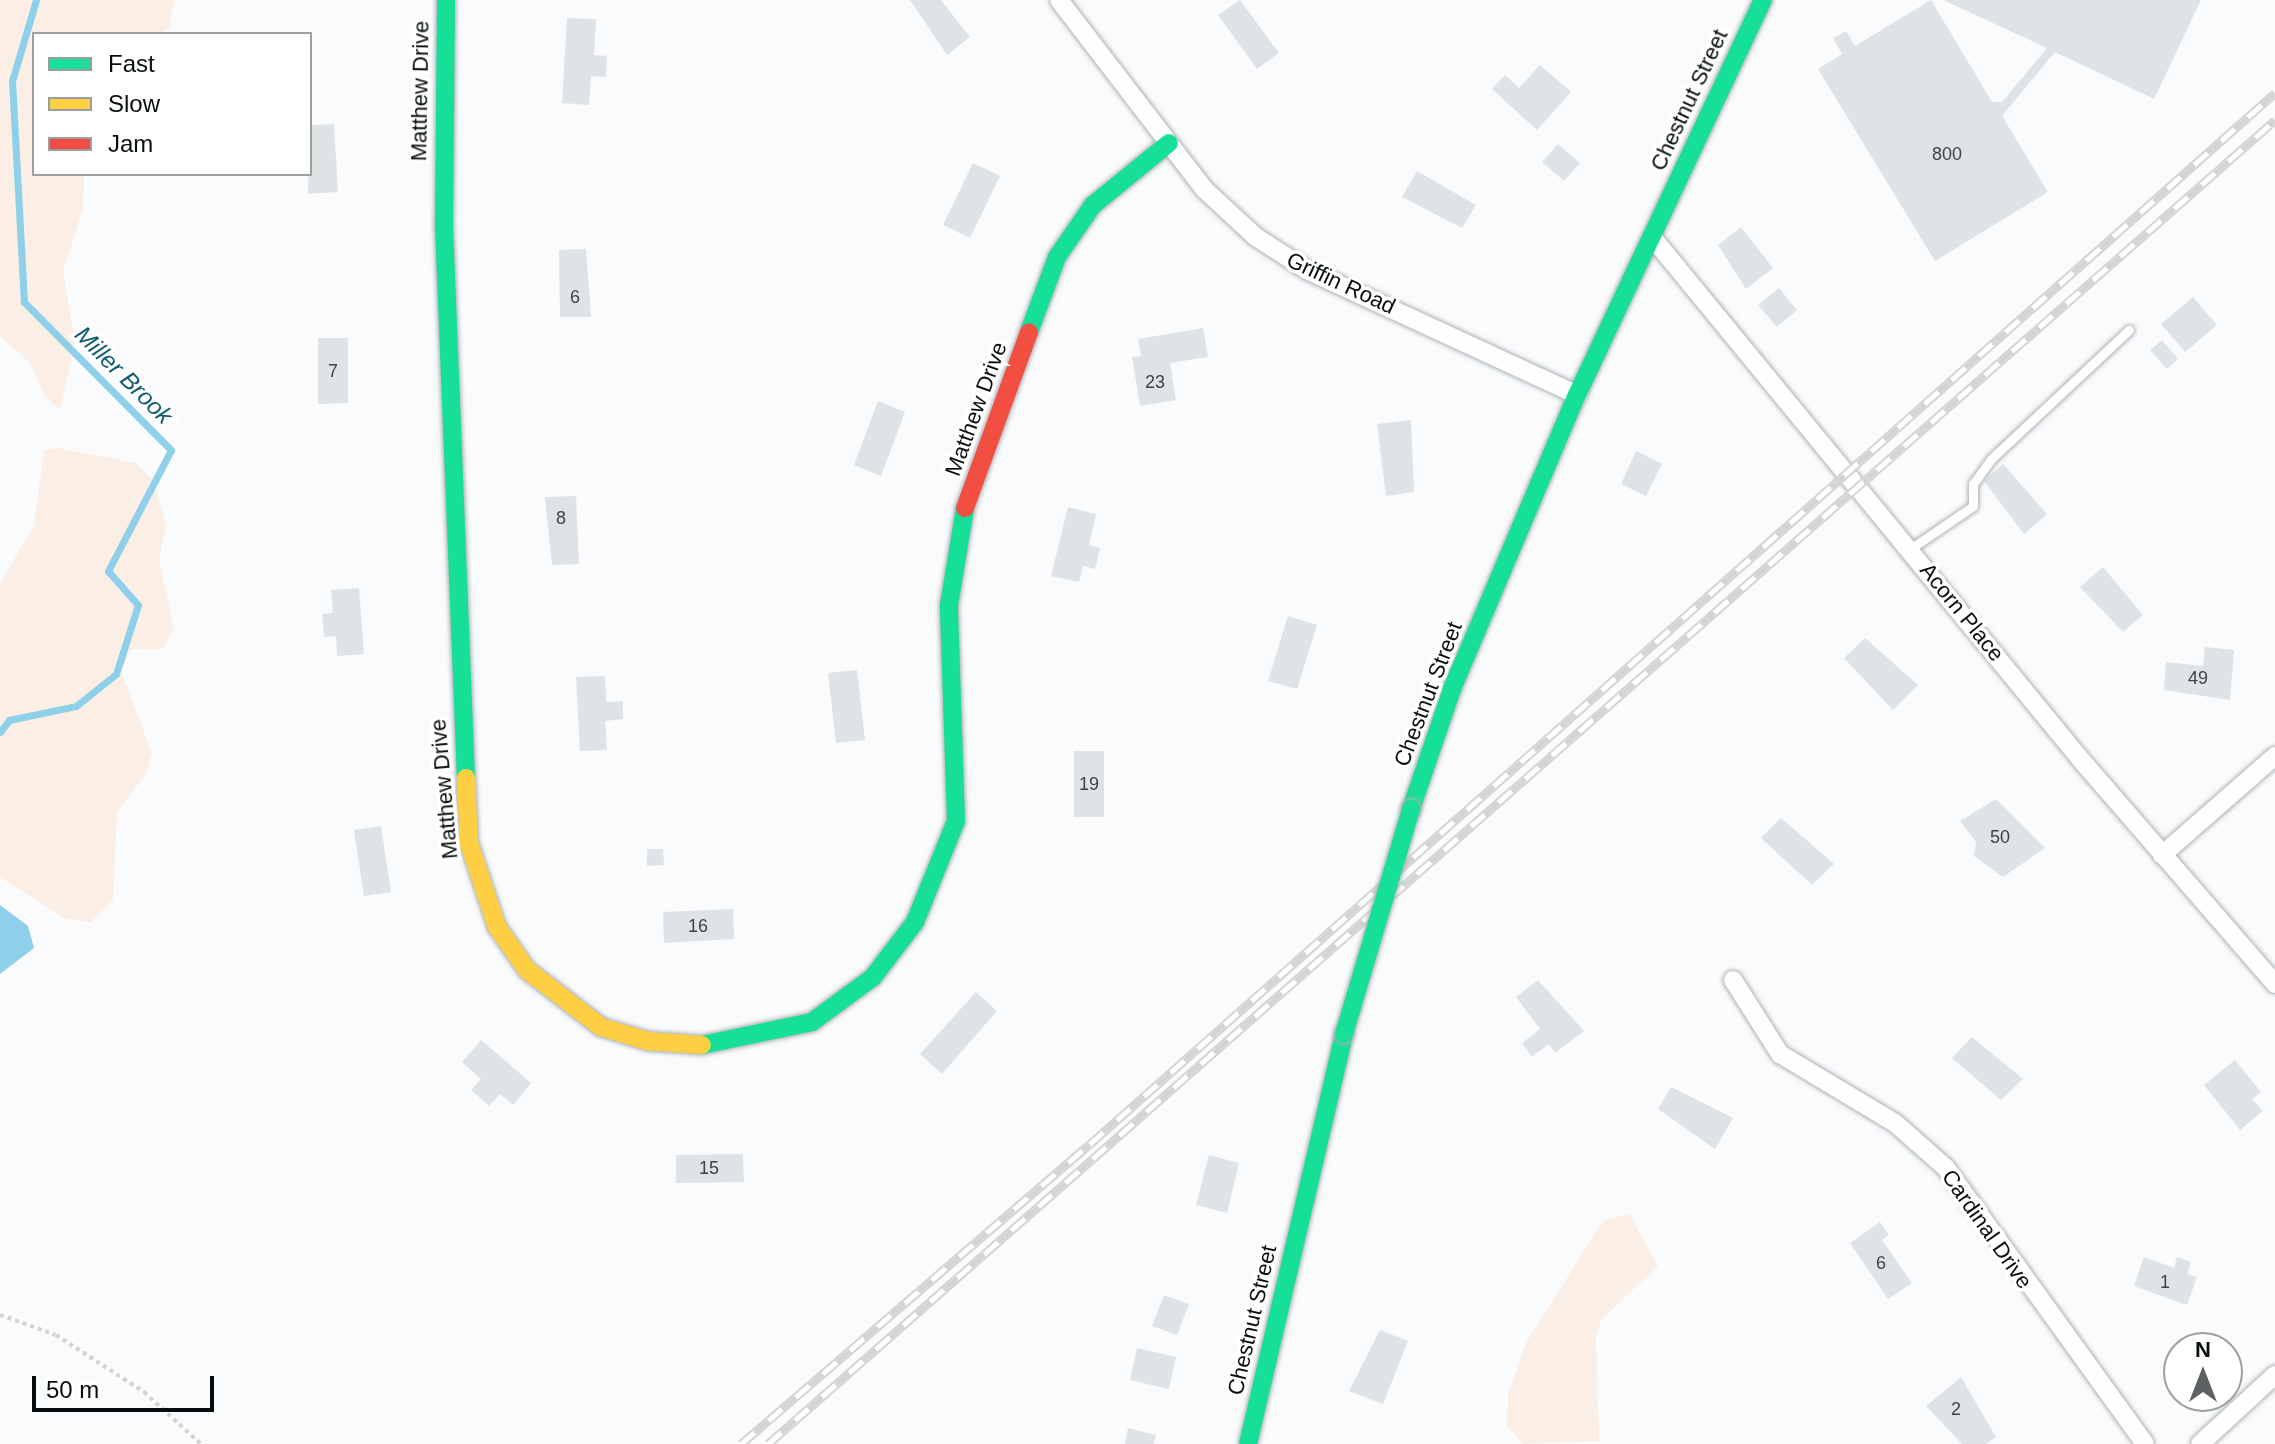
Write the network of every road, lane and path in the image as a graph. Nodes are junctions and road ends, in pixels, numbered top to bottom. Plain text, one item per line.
1 (446, 0) edge
2 (1059, 0) edge
3 (1763, 0) edge
4 (1169, 143) junction
5 (1652, 237) junction
6 (2129, 330) dead end
7 (1577, 395) junction
8 (1910, 549) junction
9 (2275, 756) edge
10 (2162, 855) junction
11 (1733, 980) dead end
12 (2275, 984) edge
13 (0, 1315) edge
14 (2275, 1375) edge
15 (201, 1444) edge
16 (1248, 1444) edge
17 (2145, 1444) edge
18 (2200, 1444) edge

1 - 4 street, Matthew Drive
2 - 4 street, Griffin Road
3 - 5 street, Chestnut Street
4 - 7 street, Griffin Road
5 - 7 street, Chestnut Street
5 - 8 street, Acorn Place
6 - 8 lane
7 - 16 street, Chestnut Street, bridge
8 - 10 street, Acorn Place
9 - 10 street
10 - 12 street, Acorn Place
11 - 17 street, Cardinal Drive
13 - 15 path
14 - 18 street

